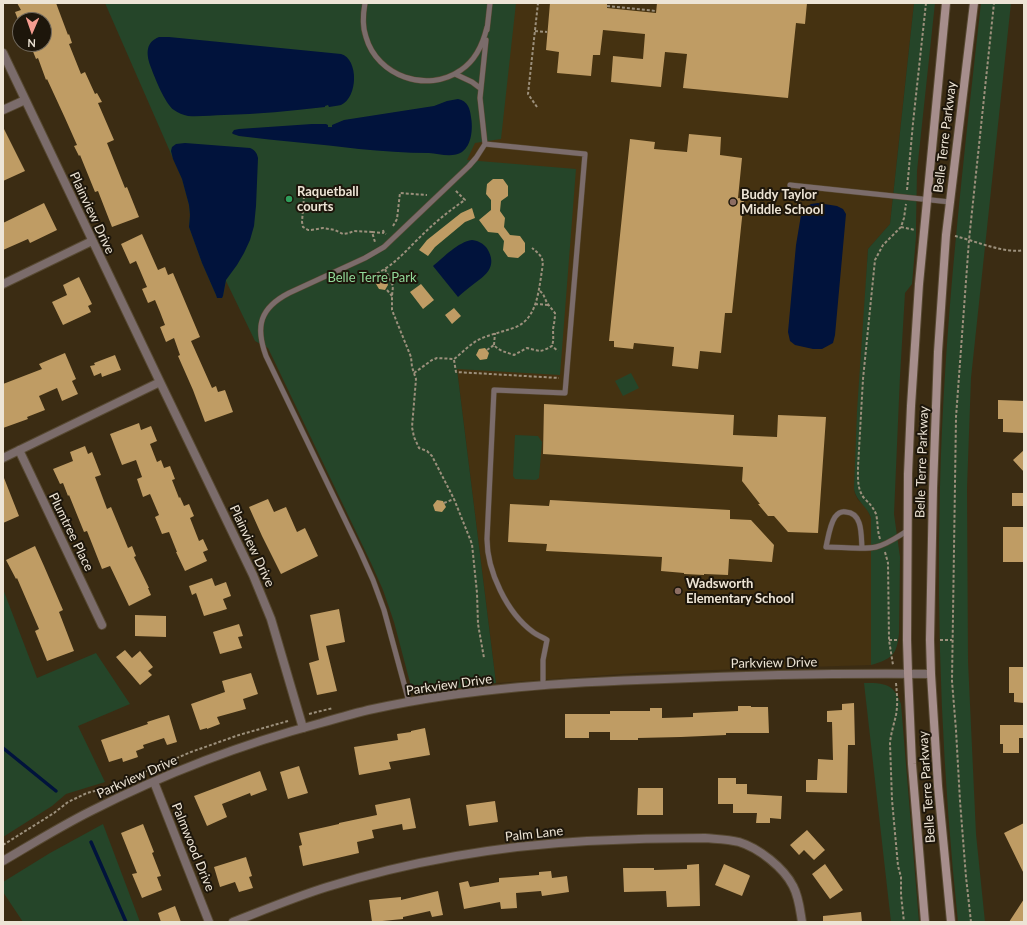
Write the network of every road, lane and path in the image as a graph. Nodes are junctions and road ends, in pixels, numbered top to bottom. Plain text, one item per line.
1 (365, 3) edge
2 (490, 3) edge
3 (538, 3) edge
4 (617, 3) edge
5 (926, 3) edge
6 (946, 3) edge
7 (974, 3) edge
8 (994, 3) edge
9 (607, 6) dead end
10 (612, 6) junction
11 (656, 10) dead end
12 (487, 26) junction
13 (535, 31) junction
14 (547, 32) dead end
15 (3, 53) edge
16 (455, 74) junction
17 (480, 88) junction
18 (25, 100) junction
19 (537, 107) dead end
20 (3, 110) edge
21 (485, 144) junction
22 (908, 182) dead end
23 (450, 184) junction
24 (790, 185) dead end
25 (304, 196) dead end
26 (438, 196) junction
27 (926, 199) junction
28 (950, 202) junction
29 (905, 210) dead end
30 (901, 227) junction
31 (915, 230) dead end
32 (372, 232) junction
33 (956, 237) dead end
34 (969, 240) junction
35 (92, 241) junction
36 (414, 244) junction
37 (417, 246) dead end
38 (532, 248) dead end
39 (1024, 250) edge
40 (377, 251) junction
41 (385, 269) junction
42 (368, 276) dead end
43 (3, 284) edge
44 (387, 290) dead end
45 (539, 290) junction
46 (392, 296) junction
47 (535, 304) junction
48 (550, 305) junction
49 (495, 333) junction
50 (494, 345) junction
51 (552, 346) junction
52 (487, 350) dead end
53 (558, 351) dead end
54 (454, 360) junction
55 (414, 373) junction
56 (566, 378) junction
57 (160, 382) junction
58 (19, 450) junction
59 (3, 458) edge
60 (454, 499) junction
61 (444, 503) dead end
62 (907, 531) junction
63 (879, 535) dead end
64 (862, 548) junction
65 (887, 556) dead end
66 (102, 625) dead end
67 (889, 640) junction
68 (900, 640) dead end
69 (940, 640) dead end
70 (952, 640) junction
71 (891, 656) dead end
72 (484, 658) dead end
73 (908, 674) junction
74 (931, 674) junction
75 (543, 685) junction
76 (898, 696) dead end
77 (409, 702) junction
78 (303, 728) junction
79 (154, 782) junction
80 (3, 860) edge
81 (209, 922) edge
82 (233, 922) edge
83 (802, 922) edge
84 (904, 922) edge
85 (925, 922) edge
86 (951, 922) edge
87 (971, 922) edge

1 - 16 lane
2 - 12 lane
3 - 13 path
4 - 10 path
5 - 22 path
6 - 27 main road, Belle Terre Parkway
7 - 28 main road, Belle Terre Parkway
8 - 34 path
9 - 10 path
10 - 11 path
12 - 16 lane
12 - 17 lane
13 - 14 path
13 - 19 path
15 - 18 street, Plainview Drive
16 - 17 lane
17 - 21 lane
18 - 20 street
18 - 35 street, Plainview Drive
21 - 23 lane
21 - 56 lane
23 - 26 lane
23 - 36 path
24 - 27 lane
25 - 32 path
26 - 32 path
26 - 40 lane
27 - 28 lane
27 - 62 main road, Belle Terre Parkway
28 - 74 main road, Belle Terre Parkway
29 - 30 path
30 - 31 path
30 - 63 path
32 - 40 path
33 - 34 path
34 - 39 path
34 - 70 path
35 - 43 street
35 - 57 street, Plainview Drive
36 - 37 path
36 - 41 path
38 - 45 path
40 - 77 lane
41 - 42 path
41 - 46 path
44 - 46 path
45 - 47 path
45 - 48 path
46 - 55 path
47 - 48 path
47 - 49 path
48 - 51 path
49 - 50 path
49 - 54 path
50 - 51 path
50 - 52 path
51 - 53 path
54 - 55 path
54 - 56 path
55 - 60 path
56 - 75 lane
57 - 58 street
57 - 78 street, Plainview Drive
58 - 59 street
58 - 66 street, Plumtree Place
60 - 61 path
60 - 72 path
62 - 64 lane
62 - 73 main road, Belle Terre Parkway
64 - 64 lane
65 - 67 path
67 - 68 path
67 - 71 path
69 - 70 path
70 - 87 path
73 - 74 street, Parkview Drive
73 - 75 street, Parkview Drive
73 - 85 main road, Belle Terre Parkway
74 - 86 main road, Belle Terre Parkway
75 - 77 street, Parkview Drive
76 - 84 path
77 - 78 street, Parkview Drive
78 - 79 street, Parkview Drive
79 - 80 street, Parkview Drive
79 - 81 street, Palmwood Drive
82 - 83 street, Palm Lane

